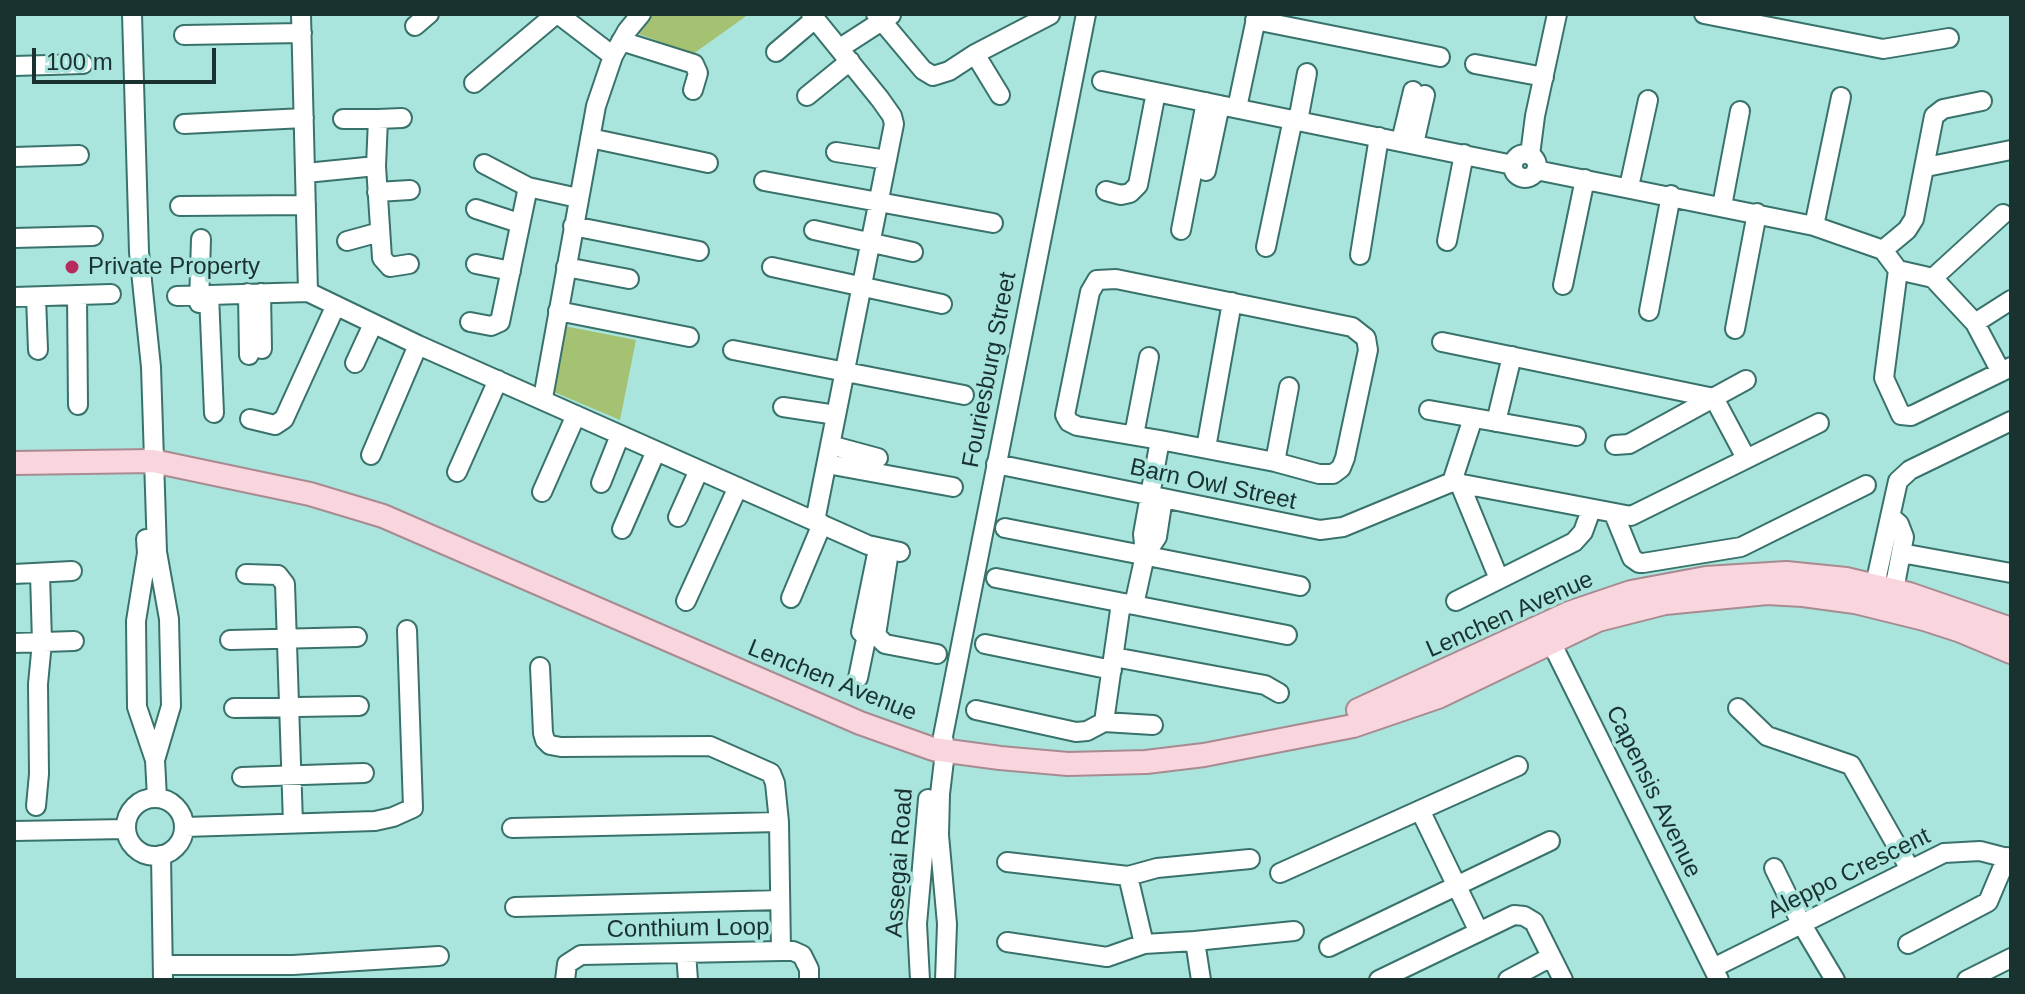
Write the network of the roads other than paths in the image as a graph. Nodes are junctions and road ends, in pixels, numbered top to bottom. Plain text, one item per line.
1 (132, 14) edge
2 (641, 14) edge
3 (1086, 14) edge
4 (1557, 14) edge
5 (1704, 14) edge
6 (1050, 15) edge
7 (559, 16) edge
8 (813, 16) edge
9 (883, 16) edge
10 (1256, 17) edge
11 (1755, 19) edge
12 (301, 23) edge
13 (184, 35) dead end
14 (1949, 38) dead end
15 (617, 48) junction
16 (776, 52) dead end
17 (845, 54) junction
18 (975, 54) junction
19 (1440, 57) dead end
20 (83, 64) dead end
21 (1475, 64) dead end
22 (14, 66) edge
23 (1307, 73) dead end
24 (1544, 77) junction
25 (1102, 81) dead end
26 (480, 82) dead end
27 (693, 90) dead end
28 (1156, 92) junction
29 (1419, 93) dead end
30 (1000, 95) dead end
31 (807, 96) dead end
32 (1841, 97) dead end
33 (1648, 100) dead end
34 (1982, 101) dead end
35 (1221, 105) junction
36 (1740, 111) dead end
37 (304, 118) junction
38 (402, 118) dead end
39 (343, 119) dead end
40 (378, 119) junction
41 (1295, 120) junction
42 (184, 124) dead end
43 (1632, 124) dead end
44 (1379, 137) junction
45 (590, 138) junction
46 (1407, 142) junction
47 (2011, 150) edge
48 (836, 152) dead end
49 (1464, 154) junction
50 (79, 155) dead end
51 (14, 157) edge
52 (887, 160) junction
53 (1533, 162) junction
54 (708, 163) dead end
55 (484, 164) dead end
56 (376, 166) junction
57 (1926, 167) junction
58 (1206, 171) dead end
59 (306, 173) junction
60 (1585, 179) junction
61 (764, 181) dead end
62 (1624, 186) junction
63 (528, 187) junction
64 (410, 190) dead end
65 (1106, 191) dead end
66 (377, 192) junction
67 (1671, 195) junction
68 (578, 198) junction
69 (879, 200) junction
70 (306, 205) junction
71 (180, 206) dead end
72 (1722, 206) junction
73 (476, 209) dead end
74 (1757, 213) junction
75 (2003, 214) dead end
76 (574, 222) junction
77 (519, 223) junction
78 (993, 223) dead end
79 (1814, 226) junction
80 (635, 229) dead end
81 (814, 230) dead end
82 (1181, 230) dead end
83 (380, 232) junction
84 (93, 236) dead end
85 (14, 238) edge
86 (201, 239) dead end
87 (347, 241) dead end
88 (1447, 241) dead end
89 (871, 242) junction
90 (1266, 247) dead end
91 (1875, 247) junction
92 (699, 251) dead end
93 (913, 252) dead end
94 (1360, 255) dead end
95 (409, 264) dead end
96 (476, 264) dead end
97 (566, 267) junction
98 (772, 267) dead end
99 (1898, 270) junction
100 (511, 271) junction
101 (1933, 278) junction
102 (629, 279) dead end
103 (1563, 285) dead end
104 (862, 286) junction
105 (308, 292) junction
106 (254, 293) junction
107 (111, 294) dead end
108 (77, 295) junction
109 (204, 295) junction
110 (177, 296) dead end
111 (14, 297) edge
112 (36, 297) junction
113 (2011, 300) edge
114 (1232, 302) junction
115 (942, 304) dead end
116 (338, 308) junction
117 (558, 311) junction
118 (1649, 311) dead end
119 (470, 322) dead end
120 (1975, 323) junction
121 (373, 324) junction
122 (1735, 329) dead end
123 (689, 337) dead end
124 (1442, 342) dead end
125 (415, 343) junction
126 (200, 346) dead end
127 (38, 350) dead end
128 (733, 350) dead end
129 (256, 352) dead end
130 (1512, 356) junction
131 (1149, 357) dead end
132 (355, 363) dead end
133 (2006, 370) edge
134 (845, 371) junction
135 (498, 380) junction
136 (1746, 380) dead end
137 (1289, 387) dead end
138 (303, 392) dead end
139 (964, 395) dead end
140 (543, 398) junction
141 (1714, 398) junction
142 (78, 405) dead end
143 (783, 407) dead end
144 (1429, 410) dead end
145 (214, 413) dead end
146 (572, 414) junction
147 (836, 415) junction
148 (1473, 418) junction
149 (250, 419) dead end
150 (2011, 421) edge
151 (1496, 422) junction
152 (1819, 423) dead end
153 (620, 435) junction
154 (1134, 435) junction
155 (1576, 436) dead end
156 (1160, 440) junction
157 (1615, 445) dead end
158 (1206, 448) junction
159 (370, 449) dead end
160 (656, 451) junction
161 (829, 454) junction
162 (878, 458) dead end
163 (1746, 458) junction
164 (1275, 462) junction
165 (14, 463) edge
166 (996, 464) junction
167 (545, 467) dead end
168 (148, 468) junction
169 (699, 470) junction
170 (457, 472) dead end
171 (14, 474) edge
172 (1456, 482) junction
173 (601, 483) dead end
174 (953, 483) dead end
175 (1866, 485) dead end
176 (738, 487) junction
177 (542, 492) dead end
178 (1156, 497) junction
179 (1591, 510) junction
180 (1614, 514) junction
181 (1890, 516) junction
182 (678, 517) dead end
183 (818, 522) junction
184 (1005, 528) dead end
185 (622, 529) dead end
186 (888, 551) junction
187 (1901, 553) junction
188 (1145, 555) junction
189 (72, 571) dead end
190 (2011, 573) edge
191 (14, 574) edge
192 (40, 574) junction
193 (246, 574) dead end
194 (996, 578) dead end
195 (1499, 579) junction
196 (1300, 586) dead end
197 (1884, 590) junction
198 (791, 598) dead end
199 (686, 601) dead end
200 (1456, 601) dead end
201 (1855, 602) junction
202 (1128, 604) junction
203 (1910, 616) junction
204 (2011, 629) edge
205 (407, 630) dead end
206 (1547, 634) junction
207 (1287, 635) dead end
208 (357, 637) dead end
209 (287, 638) junction
210 (230, 640) dead end
211 (74, 641) dead end
212 (42, 642) junction
213 (14, 643) edge
214 (985, 644) dead end
215 (168, 645) junction
216 (137, 646) junction
217 (858, 646) dead end
218 (2011, 652) edge
219 (937, 654) dead end
220 (1113, 664) junction
221 (540, 667) dead end
222 (858, 678) dead end
223 (169, 685) junction
224 (138, 687) junction
225 (1279, 693) dead end
226 (359, 706) dead end
227 (288, 707) junction
228 (234, 708) dead end
229 (1738, 708) dead end
230 (976, 710) dead end
231 (1104, 722) junction
232 (1153, 725) dead end
233 (940, 746) junction
234 (155, 760) junction
235 (1518, 766) dead end
236 (364, 773) dead end
237 (290, 775) junction
238 (242, 777) dead end
239 (157, 798) junction
240 (36, 806) dead end
241 (1420, 810) junction
242 (779, 822) junction
243 (293, 823) junction
244 (185, 827) junction
245 (512, 828) dead end
246 (126, 829) junction
247 (14, 831) edge
248 (1550, 841) dead end
249 (161, 855) junction
250 (2009, 858) edge
251 (1250, 859) dead end
252 (1007, 862) dead end
253 (1774, 868) dead end
254 (1910, 869) junction
255 (1280, 873) dead end
256 (1128, 876) junction
257 (1456, 886) junction
258 (780, 900) junction
259 (515, 907) dead end
260 (1801, 923) junction
261 (917, 924) junction
262 (947, 924) junction
263 (1294, 931) dead end
264 (1479, 932) junction
265 (1195, 941) junction
266 (1007, 942) dead end
267 (1144, 944) junction
268 (1908, 944) dead end
269 (1329, 947) dead end
270 (781, 951) junction
271 (686, 953) junction
272 (439, 956) dead end
273 (1551, 957) junction
274 (2011, 958) edge
275 (163, 973) edge
276 (294, 973) edge
277 (1716, 974) edge
278 (1385, 979) edge
279 (565, 980) edge
280 (688, 980) edge
281 (809, 980) edge
282 (920, 980) edge
283 (945, 980) edge
284 (1201, 980) edge
285 (1508, 980) edge
286 (1563, 980) edge
287 (1835, 980) edge
288 (1967, 980) edge

1 - 168 street
2 - 15 street
3 - 166 street, Fouriesburg Street
4 - 24 street
5 - 11 street
6 - 18 street
7 - 15 street
7 - 26 street
8 - 16 street
8 - 17 street
9 - 17 street
9 - 18 street
10 - 19 street
10 - 35 street
11 - 14 street
12 - 13 street
12 - 37 street
15 - 27 street
15 - 45 street
17 - 31 street
17 - 52 street
18 - 30 street
20 - 22 street
21 - 24 street
23 - 41 street
24 - 53 street
25 - 28 street
28 - 35 street
28 - 65 street
29 - 46 street
32 - 79 street
33 - 62 street
34 - 57 street
35 - 41 street
35 - 58 street
35 - 82 street
36 - 72 street
37 - 42 street
37 - 59 street
38 - 40 street
39 - 40 street
40 - 56 street
41 - 44 street
41 - 90 street
43 - 62 street
44 - 46 street
44 - 94 street
45 - 54 street
45 - 68 street
46 - 49 street
47 - 57 street
48 - 52 street
49 - 53 street
49 - 88 street
50 - 51 street
52 - 69 street
53 - 60 street
55 - 63 street
56 - 59 street
56 - 66 street
57 - 91 street
59 - 70 street
60 - 62 street
60 - 103 street
61 - 69 street
62 - 67 street
63 - 68 street
63 - 77 street
64 - 66 street
66 - 83 street
67 - 72 street
67 - 118 street
68 - 76 street
69 - 78 street
69 - 89 street
70 - 71 street
70 - 105 street
72 - 74 street
73 - 77 street
74 - 79 street
74 - 122 street
75 - 101 street
76 - 80 street
76 - 92 street
76 - 97 street
77 - 100 street
79 - 91 street
81 - 89 street
83 - 87 street
83 - 95 street
84 - 85 street
86 - 109 street
89 - 93 street
89 - 104 street
91 - 99 street
96 - 100 street
97 - 102 street
97 - 117 street
98 - 104 street
99 - 101 street
99 - 133 street
100 - 119 street
101 - 120 street
104 - 115 street
104 - 134 street
105 - 106 street
105 - 116 street
106 - 109 street
106 - 129 street
107 - 108 street
108 - 112 street
108 - 142 street
109 - 110 street
109 - 126 street
109 - 145 street
111 - 112 street
112 - 127 street
113 - 120 street
114 - 154 street
114 - 158 street
114 - 164 street
116 - 121 street
116 - 138 street
116 - 149 street
117 - 123 street
117 - 140 street
120 - 133 street
121 - 125 street
121 - 132 street
124 - 130 street
125 - 135 street
125 - 159 street
128 - 134 street
130 - 141 street
130 - 151 street
131 - 154 street
134 - 139 street
134 - 147 street
135 - 140 street
135 - 170 street
136 - 141 street
137 - 164 street
140 - 146 street
141 - 157 street
141 - 163 street
143 - 147 street
144 - 148 street
146 - 153 street
146 - 167 street
146 - 177 street
147 - 161 street
148 - 151 street
148 - 172 street
150 - 181 street
151 - 155 street
152 - 163 street
153 - 160 street
153 - 173 street
154 - 156 street
156 - 158 street
156 - 178 street
158 - 164 street
160 - 169 street
160 - 185 street
161 - 162 street
161 - 174 street
161 - 183 street
163 - 180 street
165 - 168 main road, Lenchen Avenue
166 - 178 street, Barn Owl Street
166 - 233 street, Fouriesburg Street
168 - 171 main road, Lenchen Avenue
168 - 215 street
168 - 216 street
168 - 233 main road, Lenchen Avenue
169 - 176 street
169 - 182 street
172 - 178 street, Barn Owl Street
172 - 179 street
172 - 195 street
175 - 180 street
176 - 183 street
176 - 199 street
178 - 188 street
179 - 180 street
179 - 195 street
181 - 187 street
181 - 197 street
183 - 186 street
183 - 198 street
184 - 188 street
186 - 217 street
186 - 219 street
186 - 222 street
187 - 190 street
187 - 197 street
188 - 196 street
188 - 202 street
189 - 192 street
191 - 192 street
192 - 212 street
193 - 209 street
194 - 202 street
195 - 200 street
197 - 201 street
197 - 203 street
197 - 204 main road, Lenchen Avenue
197 - 206 main road, Lenchen Avenue
201 - 203 main road, Lenchen Avenue
201 - 206 main road, Lenchen Avenue
202 - 207 street
202 - 220 street
203 - 218 main road, Lenchen Avenue
205 - 243 street
206 - 233 main road, Lenchen Avenue
206 - 277 street, Capensis Avenue
208 - 209 street
209 - 210 street
209 - 227 street
211 - 212 street
212 - 213 street
212 - 240 street
214 - 220 street
215 - 216 street
215 - 223 street
216 - 224 street
220 - 225 street
220 - 231 street
221 - 242 street
223 - 224 street
223 - 234 street
224 - 234 street
226 - 227 street
227 - 228 street
227 - 237 street
229 - 254 street
230 - 231 street
231 - 232 street
233 - 261 street, Assegai Road
233 - 262 street, Assegai Road
234 - 239 street
235 - 241 street
236 - 237 street
237 - 238 street
237 - 243 street
239 - 244 street
239 - 246 street
241 - 255 street
241 - 257 street
242 - 245 street
242 - 258 street
243 - 244 street
244 - 249 street
246 - 247 street
246 - 249 street
248 - 257 street
249 - 275 street
250 - 254 street, Aleppo Crescent
250 - 268 street
251 - 256 street
252 - 256 street
253 - 260 street
254 - 260 street, Aleppo Crescent
256 - 267 street
257 - 264 street
257 - 269 street
258 - 259 street
258 - 270 street
260 - 277 street, Aleppo Crescent
260 - 287 street
261 - 262 street
261 - 282 street, Assegai Road
262 - 283 street, Assegai Road
263 - 265 street
264 - 273 street
264 - 278 street
265 - 267 street
265 - 284 street
266 - 267 street
270 - 271 street, Conthium Loop
270 - 281 street, Conthium Loop
271 - 279 street, Conthium Loop
271 - 280 street
272 - 276 street
273 - 285 street
273 - 286 street
274 - 288 street
275 - 276 street

